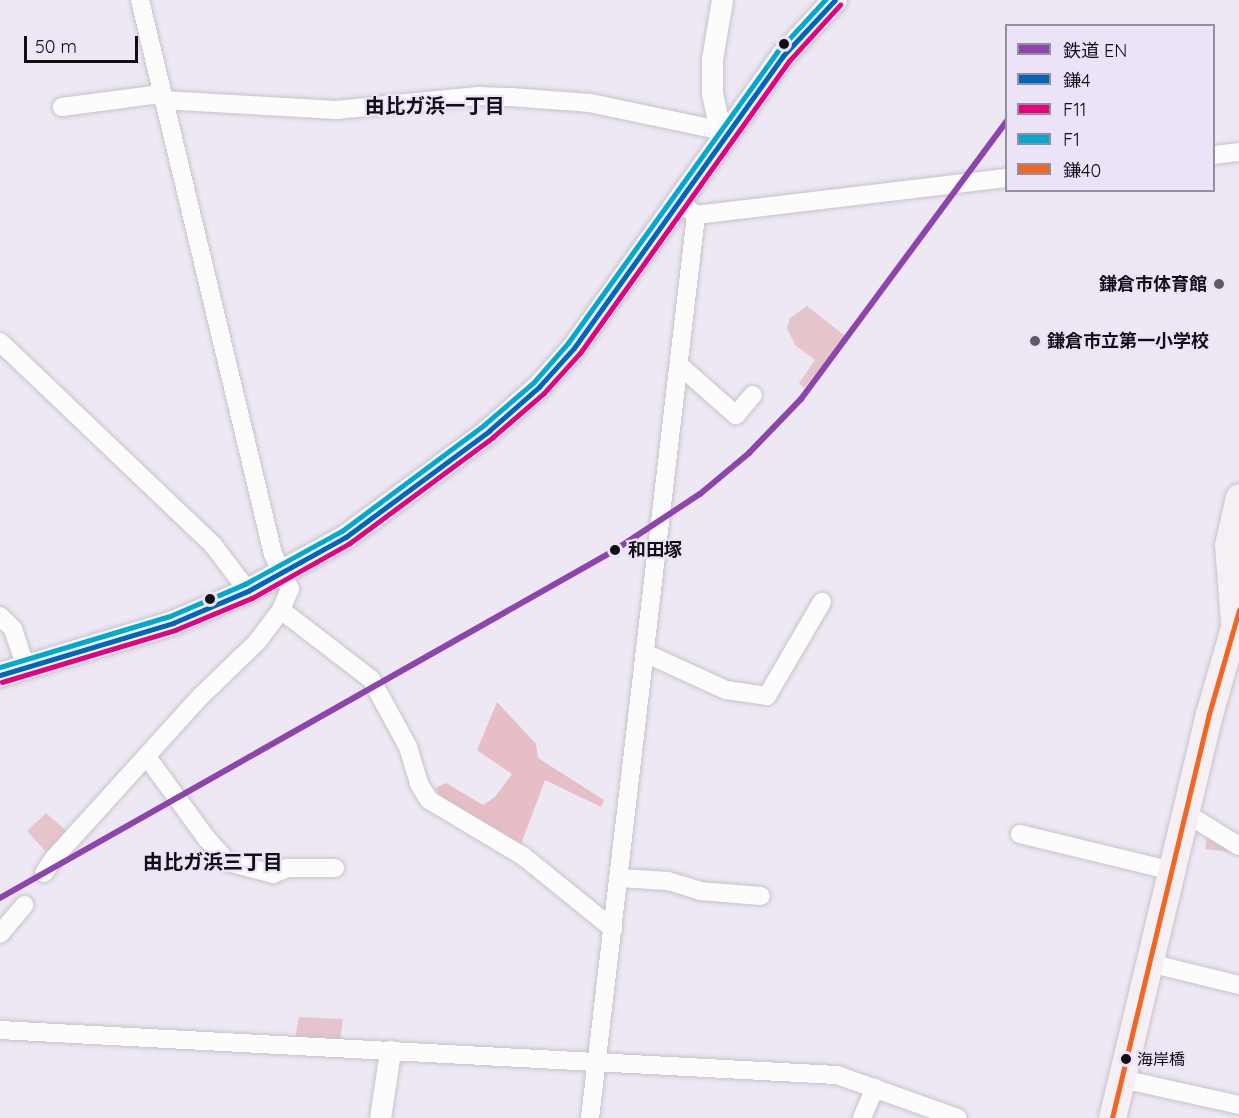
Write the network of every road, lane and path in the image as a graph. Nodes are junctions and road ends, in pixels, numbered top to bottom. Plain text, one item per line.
1 (140, 0) edge
2 (722, 0) edge
3 (835, 0) edge
4 (162, 97) junction
5 (62, 107) dead end
6 (728, 132) junction
7 (1239, 152) edge
8 (1215, 154) edge
9 (1005, 178) edge
10 (687, 208) junction
11 (0, 342) edge
12 (680, 365) junction
13 (753, 395) dead end
14 (1239, 497) edge
15 (280, 575) junction
16 (248, 591) junction
17 (822, 602) dead end
18 (281, 610) junction
19 (0, 616) edge
20 (1235, 627) edge
21 (645, 653) junction
22 (26, 668) junction
23 (0, 675) edge
24 (147, 757) junction
25 (1187, 814) junction
26 (1020, 834) dead end
27 (1239, 846) edge
28 (335, 868) dead end
29 (1173, 871) junction
30 (44, 873) dead end
31 (619, 878) junction
32 (760, 897) dead end
33 (24, 905) dead end
34 (613, 929) junction
35 (0, 934) edge
36 (1149, 963) junction
37 (1239, 985) edge
38 (0, 1030) edge
39 (390, 1051) junction
40 (595, 1062) junction
41 (1122, 1079) junction
42 (874, 1088) junction
43 (1239, 1105) edge
44 (380, 1118) edge
45 (590, 1118) edge
46 (862, 1118) edge
47 (958, 1118) edge
48 (1112, 1118) edge

1 - 4 street
2 - 6 street
3 - 6 main road
4 - 5 street
4 - 6 street
4 - 15 street
6 - 10 main road
7 - 8 street
9 - 10 street
10 - 12 street
10 - 15 main road
11 - 16 street
12 - 13 street
12 - 21 street
14 - 20 main road
15 - 16 main road
15 - 18 street
16 - 22 main road
17 - 21 street
18 - 24 street
18 - 34 street
19 - 22 street
20 - 25 main road
21 - 31 street
22 - 23 main road
24 - 28 street
24 - 30 street
25 - 27 street
25 - 29 main road
26 - 29 street
29 - 36 main road
31 - 32 street
31 - 34 street
33 - 35 street
34 - 40 street
36 - 37 street
36 - 41 main road
38 - 39 street
39 - 40 street
39 - 44 street
40 - 42 street
40 - 45 street
41 - 43 street
41 - 48 main road
42 - 46 street
42 - 47 street

